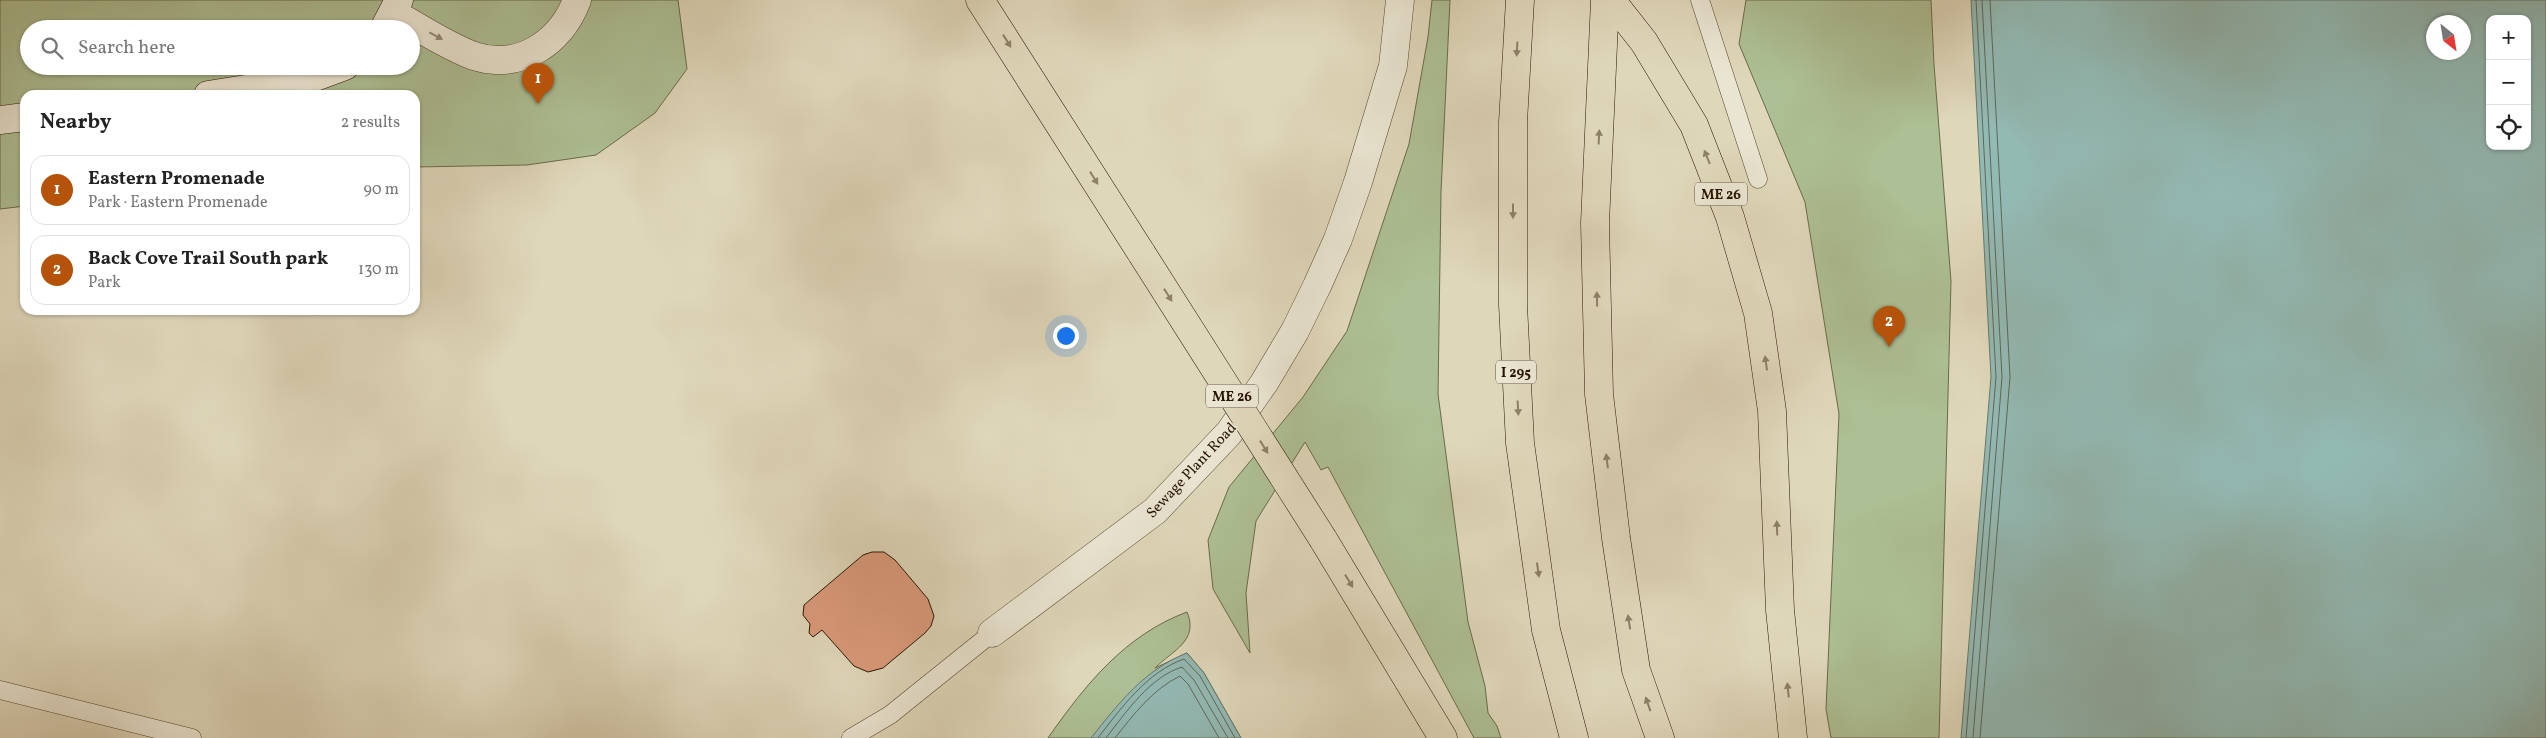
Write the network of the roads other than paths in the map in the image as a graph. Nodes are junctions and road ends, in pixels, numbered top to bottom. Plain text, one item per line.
1 (577, 0) edge
2 (980, 0) edge
3 (1400, 0) edge
4 (1520, 0) edge
5 (1605, 0) edge
6 (1611, 0) edge
7 (1700, 0) edge
8 (392, 14) edge
9 (404, 20) edge
10 (420, 28) edge
11 (321, 75) edge
12 (240, 90) edge
13 (20, 118) edge
14 (0, 120) edge
15 (1758, 179) dead end
16 (992, 633) joint
17 (0, 690) edge
18 (192, 738) edge
19 (851, 738) edge
20 (1443, 738) edge
21 (1574, 738) edge
22 (1660, 738) edge
23 (1793, 738) edge

10 -> 1 street
2 -> 20 highway, ME 26, bridge
3 - 16 street, Sewage Plant Road
4 -> 21 highway, I 295
22 -> 5 highway
23 -> 6 highway, ME 26
7 - 15 lane
8 -> 9 street
11 - 12 street
13 - 14 street
16 - 19 lane, Sewage Plant Road
17 - 18 lane

